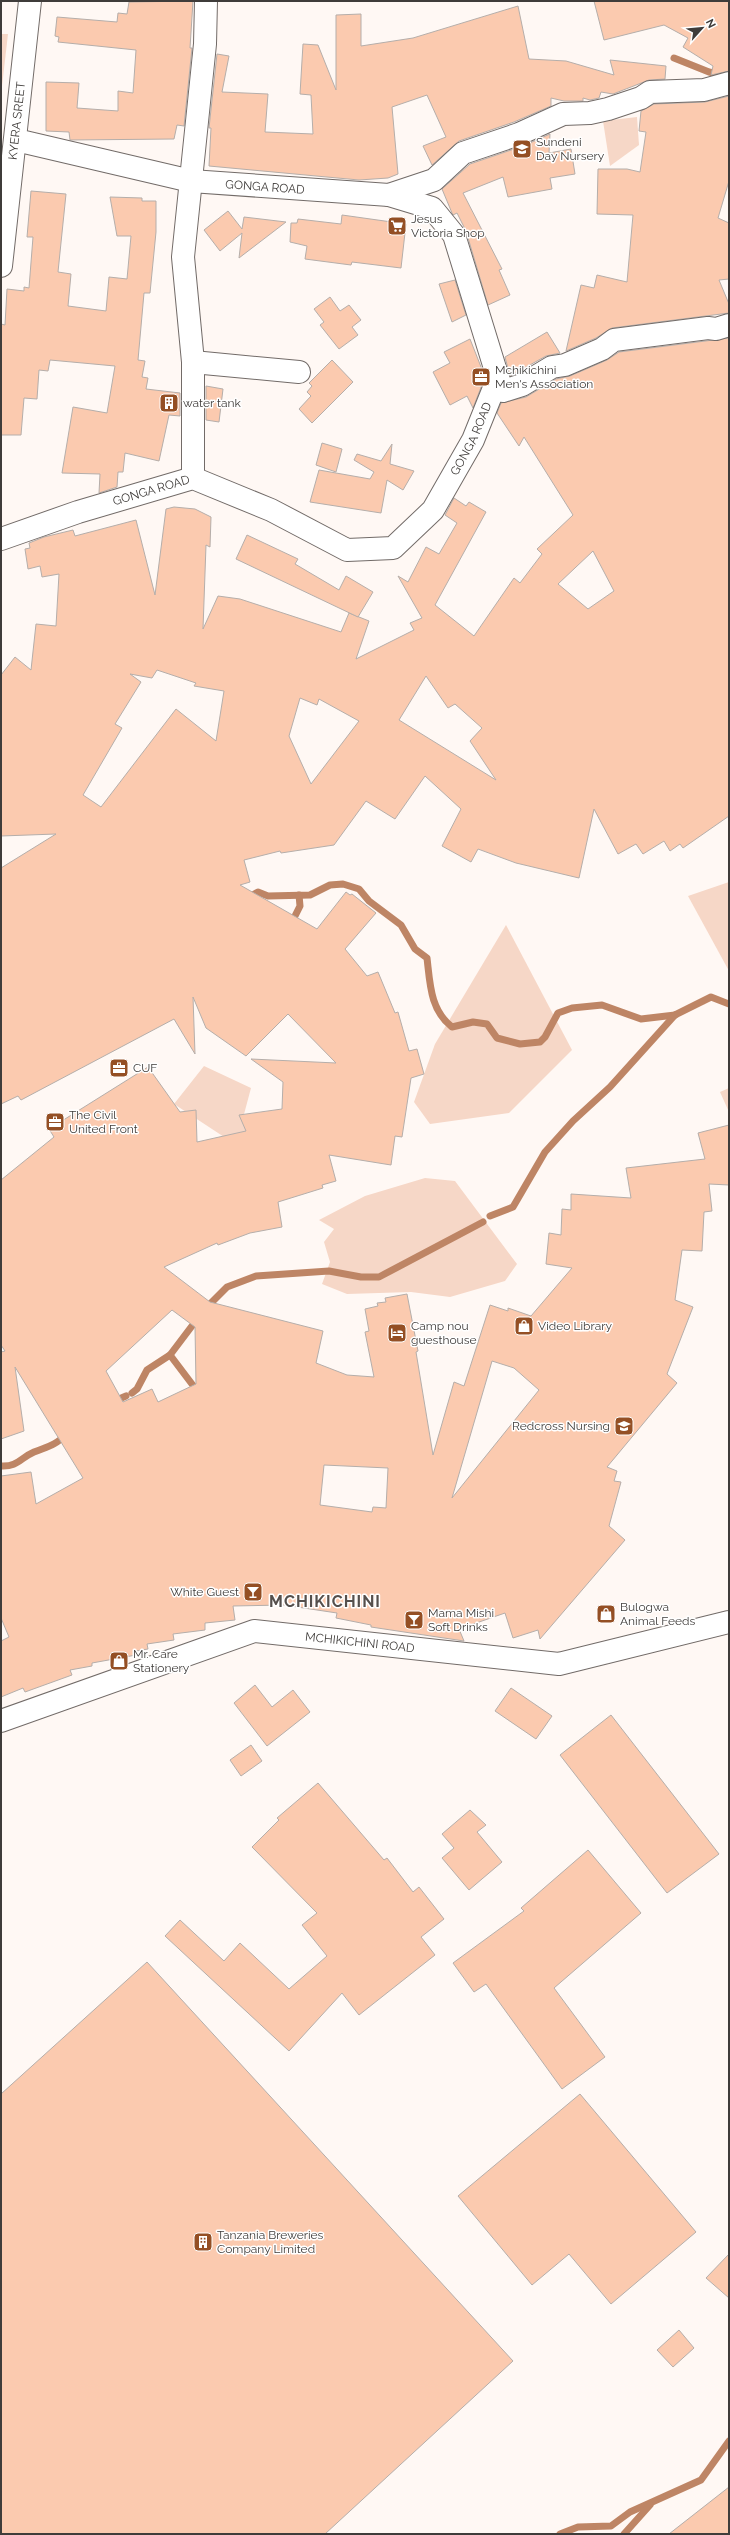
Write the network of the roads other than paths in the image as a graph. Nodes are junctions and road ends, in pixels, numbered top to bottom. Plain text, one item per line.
1 (30, 1) edge
2 (206, 1) edge
3 (729, 83) edge
4 (16, 140) junction
5 (191, 181) junction
6 (389, 195) junction
7 (1, 266) edge
8 (729, 325) edge
9 (193, 362) junction
10 (299, 372) dead end
11 (498, 378) junction
12 (193, 478) junction
13 (1, 539) edge
14 (729, 1622) edge
15 (1, 1721) edge

1 - 4 street, KYERA SREET
2 - 5 street
3 - 6 street
4 - 5 street, GONGA ROAD
4 - 7 street, KYERA SREET
5 - 6 street, GONGA ROAD
5 - 9 street
6 - 11 street, GONGA ROAD
8 - 11 street
9 - 10 street
9 - 12 street
11 - 12 street, GONGA ROAD
12 - 13 street, GONGA ROAD
14 - 15 street, MCHIKICHINI ROAD

